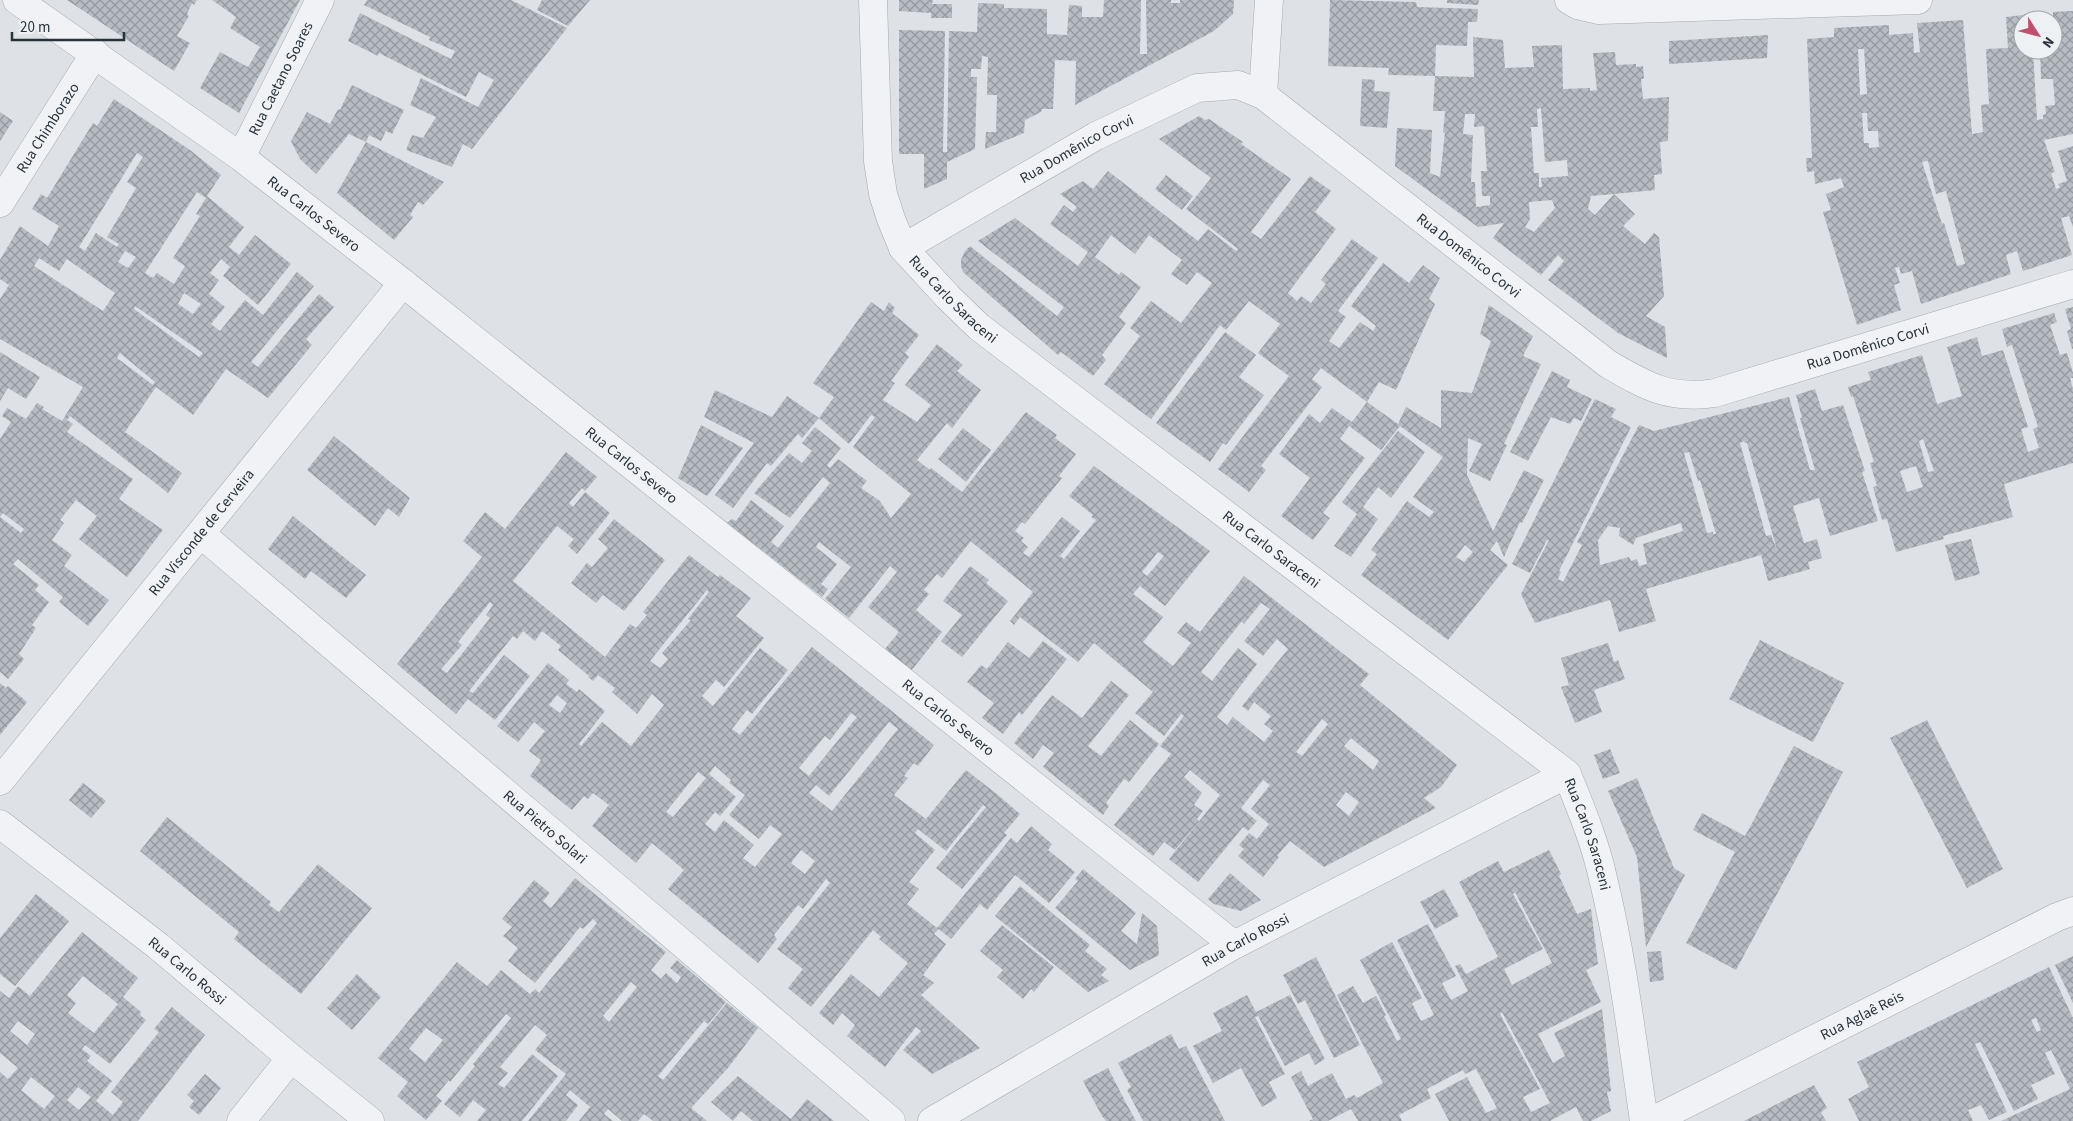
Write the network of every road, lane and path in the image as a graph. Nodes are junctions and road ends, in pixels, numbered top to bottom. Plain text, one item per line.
1 (17, 0) edge
2 (320, 0) edge
3 (873, 0) edge
4 (1269, 0) edge
5 (1569, 0) edge
6 (1918, 0) edge
7 (95, 53) junction
8 (1263, 95) junction
9 (242, 157) junction
10 (0, 203) edge
11 (903, 248) junction
12 (403, 283) junction
13 (2073, 284) edge
14 (201, 534) junction
15 (1567, 774) junction
16 (0, 781) edge
17 (0, 824) edge
18 (2073, 911) edge
19 (1234, 945) junction
20 (291, 1058) junction
21 (240, 1121) edge
22 (370, 1121) edge
23 (891, 1121) edge
24 (932, 1121) edge
25 (1644, 1121) edge
26 (1652, 1121) edge

1 - 7 street, Rua Carlos Severo
2 - 9 street, Rua Caetano Soares
3 - 11 street, Rua Carlo Saraceni
4 - 8 street
5 - 6 street
7 - 9 street, Rua Carlos Severo
7 - 10 street, Rua Chimborazo
8 - 11 street, Rua Domênico Corvi
8 - 13 street, Rua Domênico Corvi
9 - 12 street, Rua Carlos Severo
11 - 15 street, Rua Carlo Saraceni
12 - 14 street, Rua Visconde de Cerveira
12 - 19 street, Rua Carlos Severo
14 - 16 street, Rua Visconde de Cerveira
14 - 23 street, Rua Pietro Solari
15 - 19 street, Rua Carlo Rossi
15 - 25 street, Rua Carlo Saraceni
17 - 20 street, Rua Carlo Rossi
18 - 26 street, Rua Aglaê Reis
19 - 24 street, Rua Carlo Rossi
20 - 21 street
20 - 22 street, Rua Carlo Rossi

